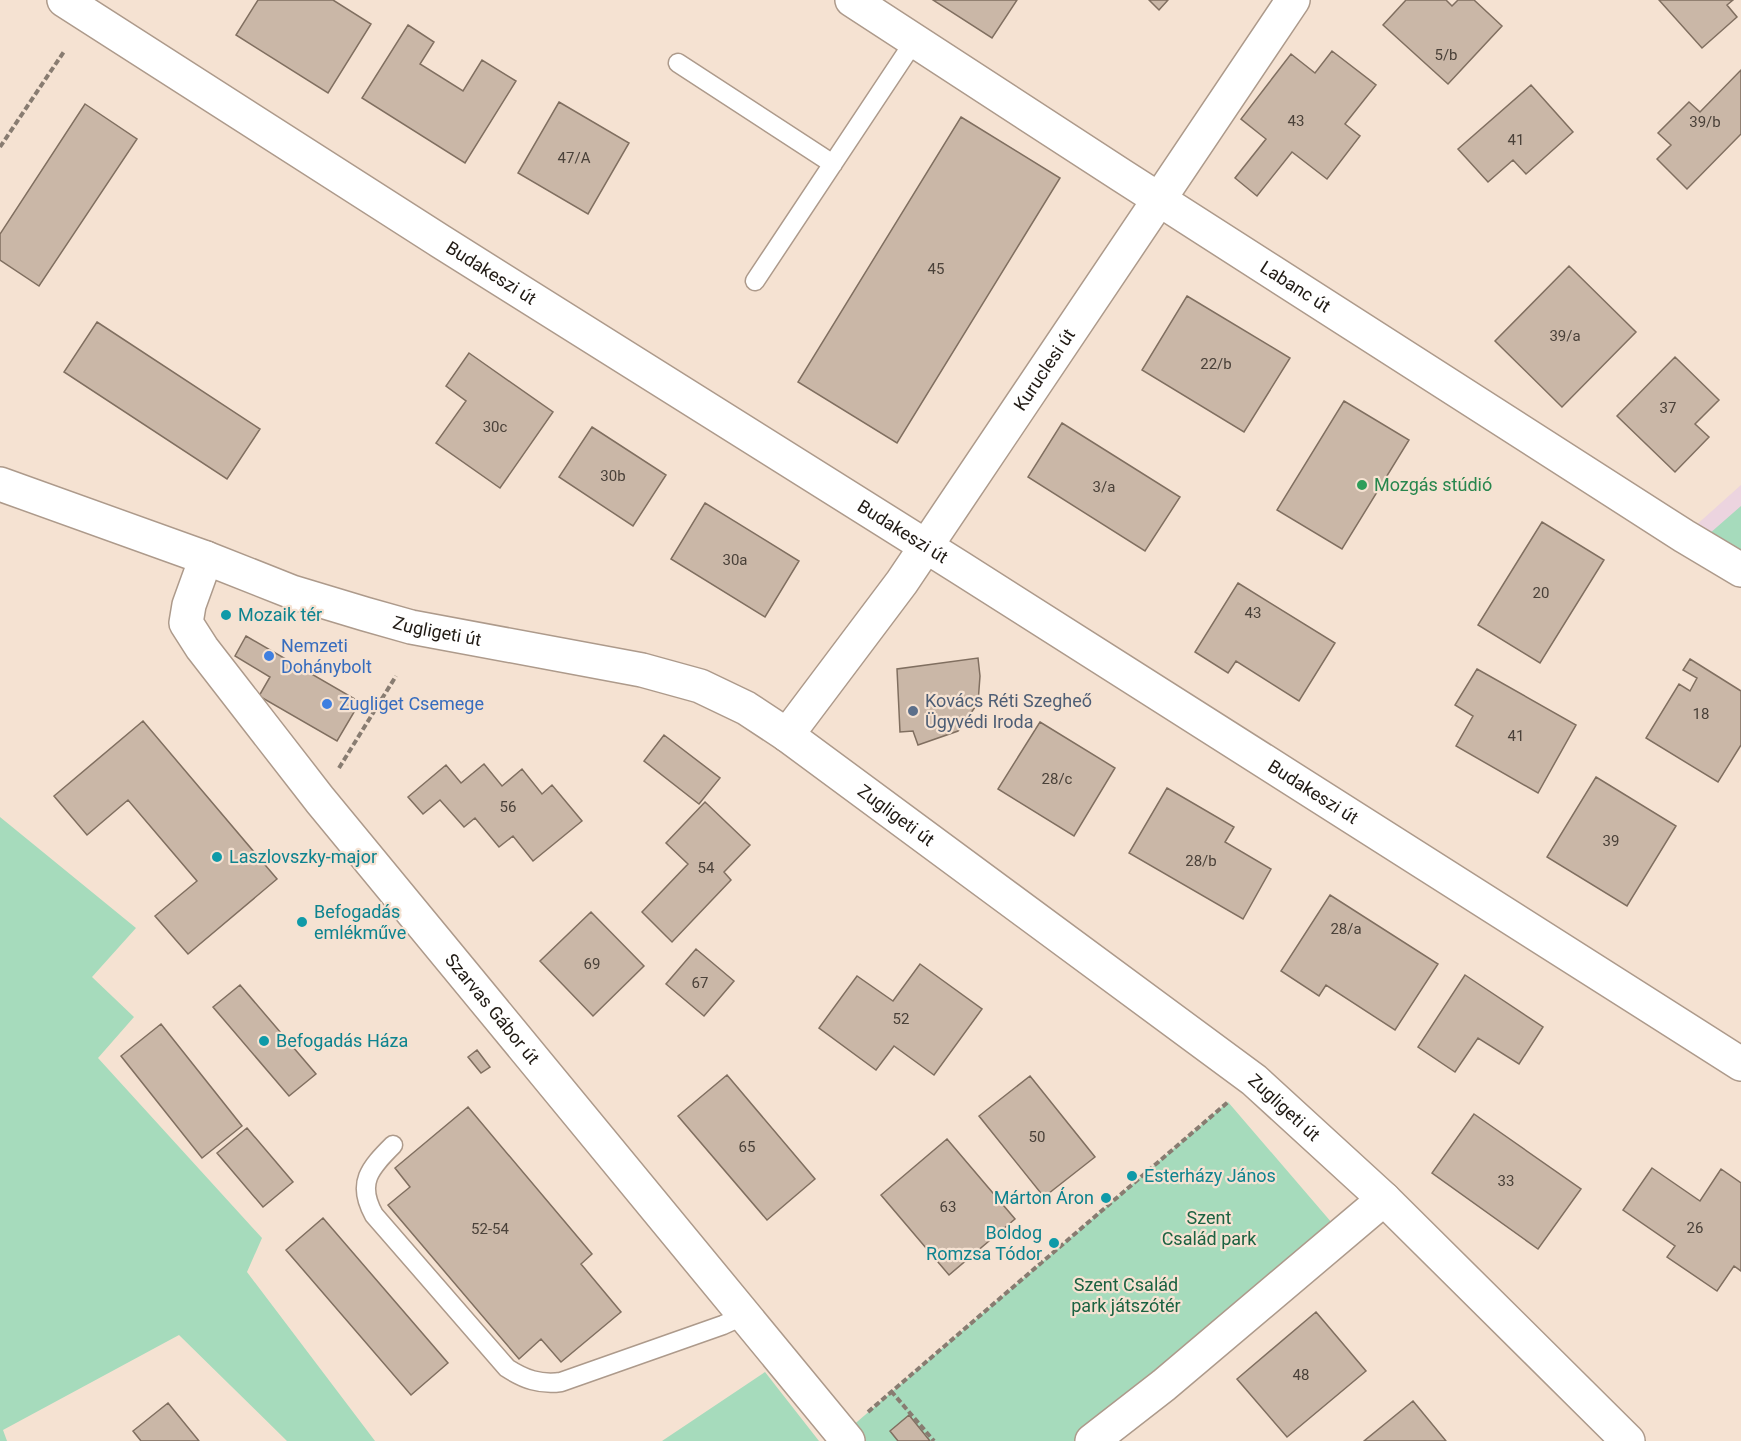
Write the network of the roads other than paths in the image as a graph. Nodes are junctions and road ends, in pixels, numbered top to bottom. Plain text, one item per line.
1 (64, 0) edge
2 (1293, 0) edge
3 (861, 6) edge
4 (915, 40) junction
5 (678, 63) dead end
6 (833, 164) junction
7 (1159, 200) junction
8 (755, 281) dead end
9 (0, 484) edge
10 (925, 546) junction
11 (206, 558) junction
12 (1741, 570) edge
13 (787, 735) junction
14 (1741, 1064) edge
15 (393, 1144) dead end
16 (1384, 1199) junction
17 (745, 1315) junction
18 (846, 1437) edge
19 (1092, 1441) edge
20 (1628, 1441) edge

1 - 10 street, Budakeszi út
2 - 7 street, Kuruclesi út
3 - 4 street, Labanc út
4 - 6 lane
4 - 7 street, Labanc út
5 - 6 lane
6 - 8 lane
7 - 10 street, Kuruclesi út
7 - 12 street, Labanc út
9 - 11 street, Zugligeti út
10 - 13 street, Kuruclesi út
10 - 14 street, Budakeszi út
11 - 13 street, Zugligeti út
11 - 17 street, Szarvas Gábor út
13 - 16 street, Zugligeti út
15 - 17 lane
16 - 19 street
16 - 20 street, Zugligeti út
17 - 18 street, Szarvas Gábor út

